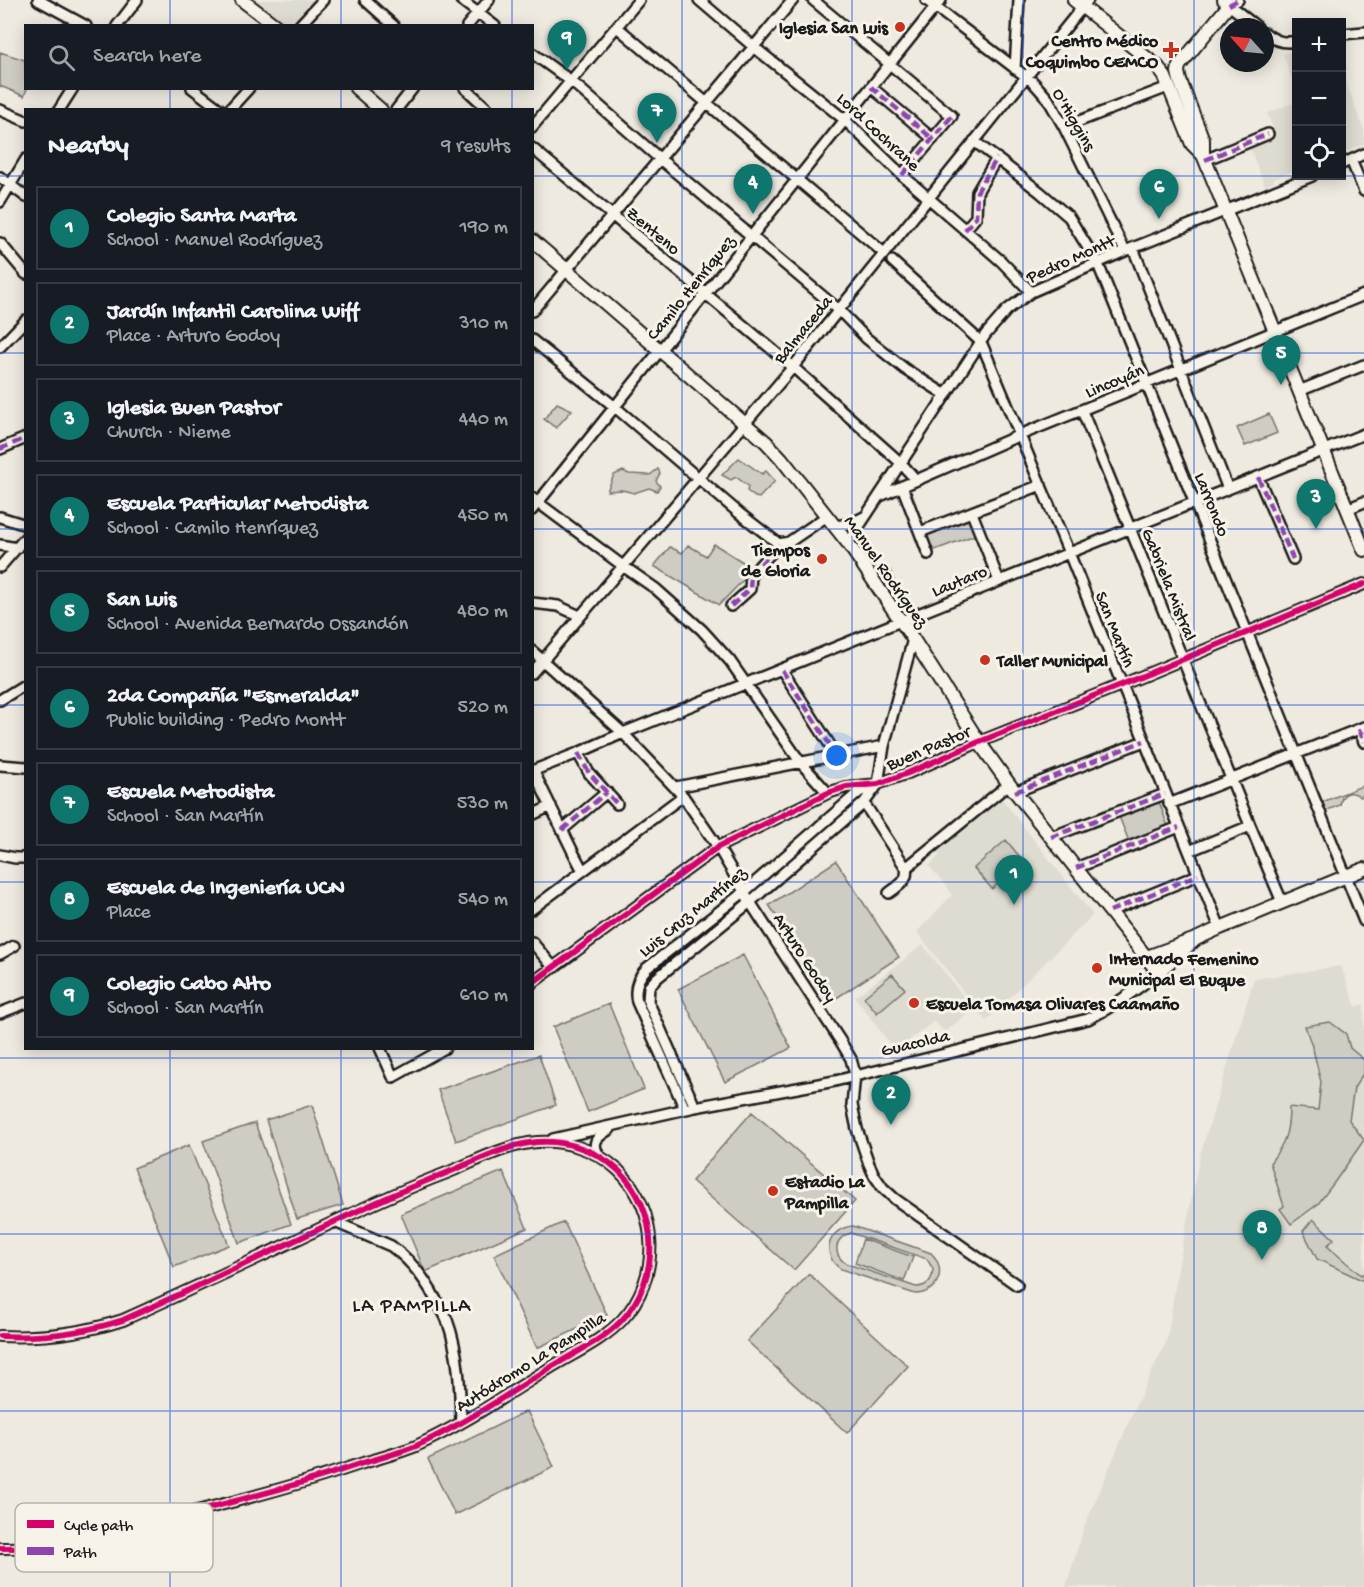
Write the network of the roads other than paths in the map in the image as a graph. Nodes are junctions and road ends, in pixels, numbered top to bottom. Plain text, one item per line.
1 (38, 0) edge
2 (137, 0) edge
3 (243, 0) edge
4 (323, 0) edge
5 (365, 0) edge
6 (461, 0) edge
7 (489, 0) edge
8 (639, 0) edge
9 (699, 0) edge
10 (793, 0) edge
11 (813, 0) edge
12 (926, 0) edge
13 (1018, 0) edge
14 (1081, 2) edge
15 (1230, 2) edge
16 (938, 4) edge
17 (478, 13) junction
18 (1247, 18) edge
19 (82, 24) edge
20 (119, 24) edge
21 (273, 24) edge
22 (301, 24) edge
23 (392, 24) edge
24 (469, 24) edge
25 (492, 24) edge
26 (616, 27) junction
27 (1364, 32) edge
28 (1346, 34) edge
29 (1274, 39) edge
30 (1292, 42) edge
31 (754, 47) junction
32 (534, 54) edge
33 (890, 64) junction
34 (1015, 69) junction
35 (1026, 77) junction
36 (571, 81) junction
37 (1174, 84) junction
38 (871, 87) junction
39 (72, 90) edge
40 (195, 90) edge
41 (247, 90) edge
42 (358, 90) edge
43 (411, 90) edge
44 (467, 90) edge
45 (707, 102) junction
46 (59, 108) edge
47 (218, 108) edge
48 (231, 108) edge
49 (379, 108) edge
50 (398, 108) edge
51 (487, 108) edge
52 (0, 110) edge
53 (24, 120) edge
54 (845, 120) junction
55 (534, 125) edge
56 (1064, 127) junction
57 (1268, 134) dead end
58 (933, 140) junction
59 (974, 141) junction
60 (534, 150) edge
61 (1364, 154) edge
62 (1204, 157) junction
63 (997, 158) junction
64 (660, 159) junction
65 (24, 162) edge
66 (1346, 162) edge
67 (902, 175) junction
68 (0, 177) edge
69 (797, 180) junction
70 (1302, 180) edge
71 (10, 184) junction
72 (1364, 191) edge
73 (24, 195) edge
74 (928, 198) junction
75 (0, 202) edge
76 (1226, 211) junction
77 (612, 216) junction
78 (965, 230) junction
79 (751, 237) junction
80 (534, 242) edge
81 (0, 243) edge
82 (1129, 250) junction
83 (884, 253) junction
84 (892, 261) dead end
85 (1098, 264) junction
86 (567, 271) junction
87 (24, 272) edge
88 (1031, 292) junction
89 (705, 294) junction
90 (1364, 296) edge
91 (534, 309) edge
92 (839, 310) junction
93 (24, 322) edge
94 (1274, 333) junction
95 (534, 342) edge
96 (981, 342) junction
97 (0, 347) edge
98 (660, 351) junction
99 (1364, 365) edge
100 (792, 367) junction
101 (1182, 370) junction
102 (1146, 384) junction
103 (1299, 391) junction
104 (946, 396) junction
105 (615, 407) junction
106 (1082, 411) junction
107 (745, 423) junction
108 (1364, 434) edge
109 (1020, 435) junction
110 (24, 439) edge
111 (0, 449) edge
112 (1323, 450) junction
113 (901, 463) junction
114 (1258, 477) junction
115 (698, 478) junction
116 (916, 480) junction
117 (1041, 485) junction
118 (902, 486) junction
119 (1228, 489) junction
120 (878, 497) junction
121 (1194, 502) junction
122 (1364, 502) edge
123 (534, 503) edge
124 (1347, 509) junction
125 (972, 513) junction
126 (866, 516) junction
127 (0, 518) edge
128 (830, 521) junction
129 (24, 524) edge
130 (1131, 528) junction
131 (920, 532) junction
132 (24, 539) edge
133 (848, 543) junction
134 (779, 544) junction
135 (0, 545) edge
136 (17, 548) junction
137 (1364, 550) edge
138 (1069, 553) junction
139 (928, 554) dead end
140 (1293, 559) dead end
141 (623, 566) junction
142 (0, 567) edge
143 (999, 581) junction
144 (1364, 584) edge
145 (534, 603) edge
146 (731, 606) dead end
147 (580, 616) junction
148 (900, 621) junction
149 (1248, 633) junction
150 (913, 639) junction
151 (534, 653) edge
152 (1183, 659) junction
153 (543, 660) junction
154 (782, 669) junction
155 (534, 671) edge
156 (746, 683) junction
157 (1121, 685) junction
158 (24, 686) edge
159 (0, 700) edge
160 (1361, 728) edge
161 (623, 733) junction
162 (1144, 741) junction
163 (979, 742) junction
164 (1364, 742) edge
165 (884, 746) junction
166 (578, 753) junction
167 (1297, 754) junction
168 (837, 756) junction
169 (801, 763) junction
170 (0, 765) edge
171 (24, 767) edge
172 (534, 770) edge
173 (534, 772) edge
174 (1231, 780) junction
175 (878, 784) junction
176 (676, 787) junction
177 (1012, 788) junction
178 (607, 792) junction
179 (828, 793) junction
180 (1165, 794) junction
181 (683, 796) junction
182 (864, 803) junction
183 (617, 804) dead end
184 (1169, 804) junction
185 (551, 806) junction
186 (534, 814) edge
187 (1250, 826) junction
188 (1179, 827) junction
189 (562, 830) junction
190 (1051, 837) junction
191 (718, 847) junction
192 (1189, 851) junction
193 (0, 855) edge
194 (24, 858) edge
195 (906, 868) junction
196 (1076, 868) junction
197 (1364, 869) edge
198 (584, 871) junction
199 (1198, 875) junction
200 (1346, 877) junction
201 (744, 892) junction
202 (889, 892) dead end
203 (750, 902) junction
204 (1282, 902) junction
205 (534, 908) edge
206 (1110, 911) junction
207 (1364, 921) edge
208 (1220, 928) junction
209 (1196, 939) junction
210 (534, 944) edge
211 (14, 945) dead end
212 (0, 954) edge
213 (1147, 957) junction
214 (554, 968) junction
215 (1158, 972) junction
216 (534, 982) edge
217 (24, 1004) edge
218 (0, 1013) edge
219 (381, 1050) edge
220 (441, 1050) edge
221 (855, 1074) junction
222 (695, 1107) junction
223 (685, 1109) junction
224 (617, 1125) junction
225 (542, 1142) junction
226 (600, 1156) junction
227 (335, 1222) junction
228 (1017, 1285) dead end
229 (0, 1336) edge
230 (461, 1422) junction
231 (213, 1507) edge

1 - 19 street
2 - 20 street
3 - 21 main road
4 - 22 street
5 - 23 street
6 - 17 street
7 - 17 street
8 - 26 street
9 - 31 street, Lord Cochrane
10 - 31 street
11 - 33 street
12 - 16 street, O'Higgins
13 - 34 street
14 - 35 street, Balmaceda
14 - 37 main road
15 - 18 street
15 - 37 main road
16 - 33 street, Camilo Henríquez
16 - 34 street, O'Higgins
17 - 24 street
17 - 25 street
26 - 36 street
26 - 45 street
27 - 28 street
29 - 30 street
31 - 45 street
31 - 54 street, Lord Cochrane
32 - 36 street
33 - 38 street, Camilo Henríquez
33 - 58 street
34 - 35 street, O'Higgins
35 - 56 street, O'Higgins
35 - 59 street, Balmaceda
36 - 55 street
36 - 64 street
37 - 56 street
37 - 62 main road
38 - 54 street, Camilo Henríquez
38 - 58 street
39 - 46 street
40 - 47 street
41 - 48 street
42 - 49 main road
43 - 50 street
44 - 51 street
45 - 64 street
45 - 69 street
52 - 53 street
54 - 67 street, Lord Cochrane
54 - 69 street, Camilo Henríquez
56 - 82 street, O'Higgins
57 - 62 street
58 - 67 street
59 - 63 street, Larrondo
59 - 74 street, Balmaceda
60 - 77 street, Zenteno
61 - 66 street
62 - 76 main road
63 - 78 street
63 - 85 street, Larrondo
64 - 77 street
64 - 79 street
65 - 71 street
66 - 72 street
67 - 74 street, Lord Cochrane
68 - 71 street
69 - 79 street, Camilo Henríquez
69 - 83 street
70 - 76 street, Pedro Montt
71 - 73 street
71 - 75 street
74 - 78 street, Lord Cochrane
74 - 83 street, Balmaceda
76 - 82 street, Pedro Montt
76 - 94 main road
77 - 86 street
77 - 89 street, Zenteno
78 - 88 street, Lord Cochrane
79 - 89 street, Camilo Henríquez
79 - 92 street
80 - 86 main road, Manuel Rodríguez
81 - 87 street
82 - 85 street, Pedro Montt
82 - 101 street, O'Higgins
83 - 92 street, Balmaceda
84 - 96 street
85 - 88 street, Pedro Montt
85 - 102 street, Larrondo
86 - 91 street
86 - 98 main road, Manuel Rodríguez
88 - 96 street, Pedro Montt
89 - 98 street, Camilo Henríquez
89 - 100 street, Zenteno
90 - 94 street, Lincoyán
92 - 100 street, Balmaceda
92 - 104 street
93 - 97 street
94 - 101 street, Lincoyán
94 - 103 main road
95 - 105 street
96 - 104 street, Pedro Montt
96 - 109 street, San Martín
98 - 105 street, Camilo Henríquez
98 - 107 main road, Manuel Rodríguez
99 - 103 street
100 - 107 street, Balmaceda
100 - 113 street, Zenteno
101 - 102 street, Lincoyán
101 - 119 street, O'Higgins
102 - 106 street, Lincoyán
102 - 121 street, Larrondo
103 - 112 main road
104 - 113 street, Pedro Montt
105 - 115 street
105 - 123 street, Camilo Henríquez
106 - 109 street, Lincoyán
106 - 130 street, Gabriela Mistral
107 - 115 street, Balmaceda
107 - 128 main road, Manuel Rodríguez
108 - 112 street, Lautaro
109 - 116 street, Lincoyán
109 - 117 street, San Martín
110 - 111 street
112 - 114 street, Lautaro
112 - 124 main road
113 - 116 street, Zenteno
113 - 120 street, Pedro Montt
114 - 119 street, Lautaro
114 - 140 street
115 - 134 street
115 - 141 street, Balmaceda
116 - 118 street, Lincoyán
117 - 125 street
117 - 138 street, San Martín
118 - 120 street, Lincoyán
118 - 131 street
119 - 121 street, Lautaro
120 - 126 street, Pedro Montt
121 - 130 street, Lautaro
121 - 149 street, Larrondo
122 - 124 street
123 - 141 street
124 - 137 main road
125 - 131 street
125 - 143 street
126 - 128 street
126 - 133 street, Pedro Montt
127 - 129 street
128 - 133 main road, Manuel Rodríguez
128 - 134 street
130 - 138 street, Lautaro
130 - 152 street, Gabriela Mistral
131 - 139 street
132 - 136 street
133 - 148 main road, Manuel Rodríguez
134 - 146 street
135 - 136 street
136 - 142 street
138 - 143 street, Lautaro
138 - 157 street, San Martín
141 - 147 street, Balmaceda
141 - 156 street
143 - 148 street, Lautaro
144 - 149 street, Buen Pastor
145 - 147 street
147 - 153 street, Balmaceda
148 - 150 main road, Manuel Rodríguez
148 - 154 street, Lautaro
149 - 152 street, Buen Pastor
149 - 167 street, Larrondo
150 - 163 main road, Manuel Rodríguez
150 - 165 street, Luis Cruz Martínez
151 - 153 street, Arturo Godoy
152 - 157 street, Buen Pastor
152 - 174 street, Gabriela Mistral
153 - 155 street, Balmaceda
153 - 161 street, Arturo Godoy
154 - 156 street, Lautaro
154 - 168 street
156 - 161 street, Lautaro
156 - 169 street
157 - 162 street, San Martín
157 - 163 street, Buen Pastor
158 - 159 street
160 - 164 street
160 - 167 street
161 - 166 street, Lautaro
161 - 176 street, Arturo Godoy
162 - 177 street
162 - 180 street, San Martín
163 - 175 street, Buen Pastor
163 - 177 main road, Manuel Rodríguez
165 - 168 street
165 - 175 street, Luis Cruz Martínez
166 - 172 street, Lautaro
166 - 178 street
167 - 174 street
167 - 200 street, Larrondo
168 - 169 street
169 - 176 street
169 - 179 street
170 - 171 street
173 - 185 street
174 - 184 street
174 - 187 street, Gabriela Mistral
175 - 179 street, Buen Pastor
175 - 182 street, Luis Cruz Martínez
175 - 201 street, Luis Cruz Martínez
176 - 181 street, Arturo Godoy
177 - 190 main road, Manuel Rodríguez
177 - 195 street
178 - 183 street
178 - 189 street
179 - 191 street, Buen Pastor
180 - 184 street, San Martín
180 - 190 street
181 - 191 street, Arturo Godoy
181 - 198 street
182 - 195 street
182 - 203 street, Luis Cruz Martínez
184 - 188 street, San Martín
185 - 186 street
185 - 189 street
187 - 192 street
187 - 204 street, Gabriela Mistral
188 - 192 street, San Martín
188 - 196 street
189 - 198 street
190 - 196 main road, Manuel Rodríguez
191 - 201 street, Arturo Godoy
191 - 214 street, Buen Pastor
192 - 199 street, San Martín
193 - 194 street
195 - 202 street
196 - 206 main road, Manuel Rodríguez
197 - 200 main road, Guacolda
198 - 205 street
199 - 206 street
199 - 208 street, San Martín
200 - 204 main road, Guacolda
200 - 207 street, Larrondo
201 - 203 street, Arturo Godoy
201 - 223 street, Luis Cruz Martínez
203 - 221 street, Arturo Godoy
203 - 222 street, Luis Cruz Martínez
204 - 208 main road, Guacolda
206 - 213 main road, Manuel Rodríguez
208 - 209 main road, Guacolda
209 - 213 main road, Guacolda
209 - 215 main road, Guacolda
210 - 214 street
211 - 212 street
213 - 215 main road, Manuel Rodríguez
214 - 216 street, Buen Pastor
215 - 221 street, Guacolda
217 - 218 street
219 - 220 street
221 - 222 street, Guacolda
221 - 228 street, Arturo Godoy
222 - 223 street, Guacolda
223 - 224 street, Guacolda
224 - 225 street, Guacolda
224 - 226 street, Guacolda
225 - 226 street, Autódromo La Pampilla
225 - 227 street, Autódromo La Pampilla
226 - 230 street, Autódromo La Pampilla
227 - 229 street, Autódromo La Pampilla
227 - 230 street, Autódromo La Pampilla
230 - 231 street, Autódromo La Pampilla

